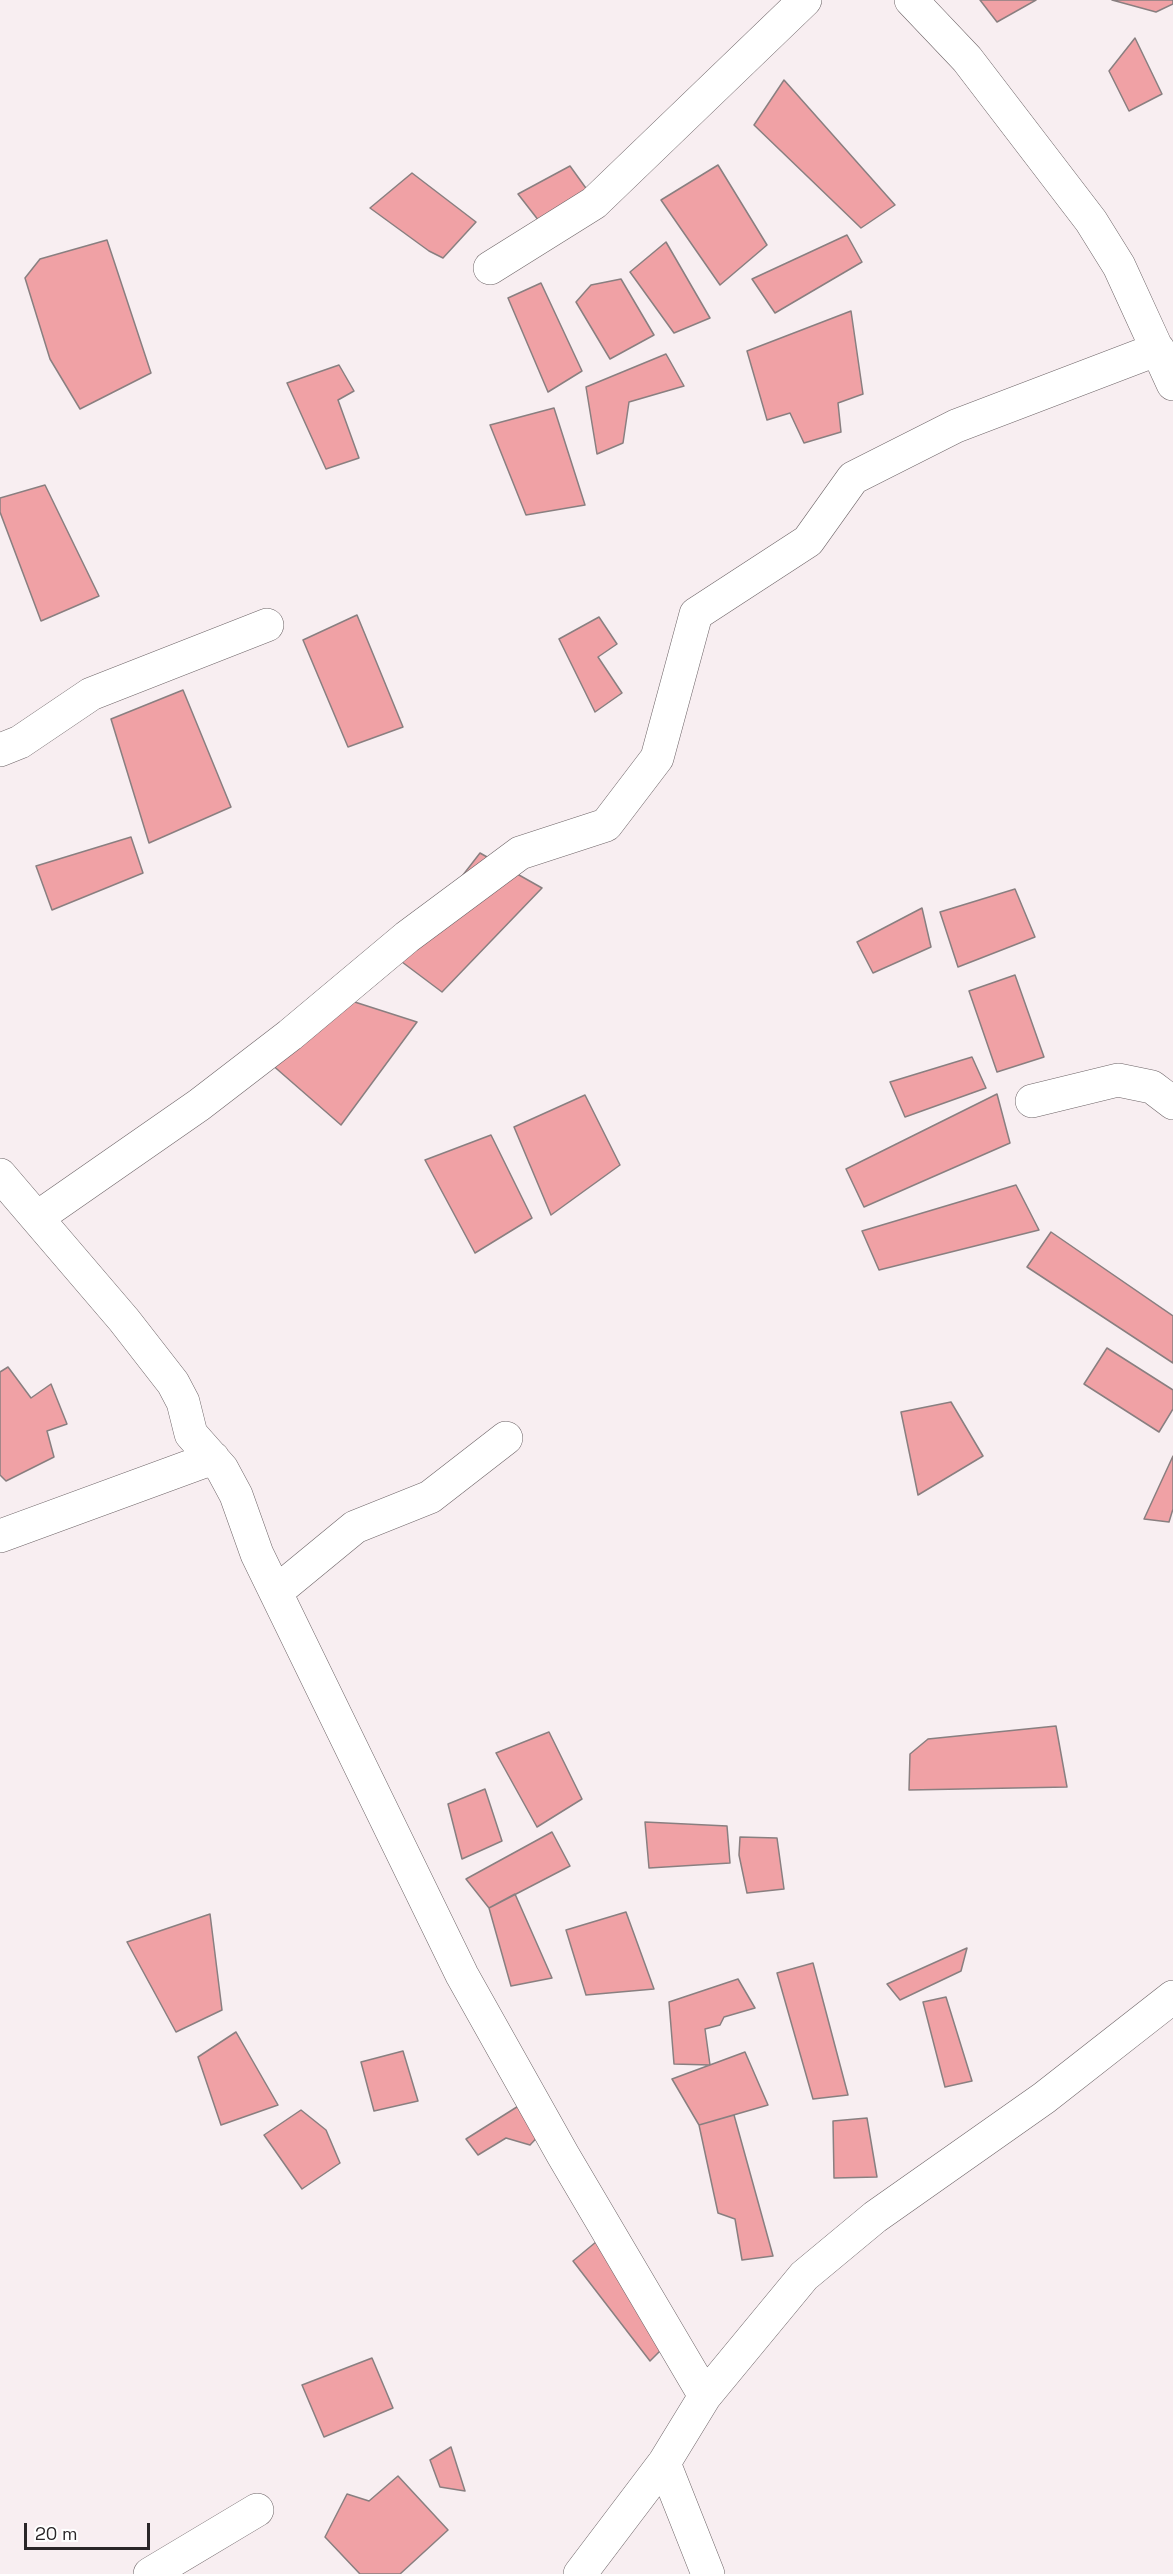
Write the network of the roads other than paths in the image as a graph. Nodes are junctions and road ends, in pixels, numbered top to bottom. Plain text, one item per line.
1 (805, 0) edge
2 (911, 0) edge
3 (490, 268) dead end
4 (1158, 349) junction
5 (1173, 384) edge
6 (267, 625) dead end
7 (0, 750) edge
8 (1032, 1101) dead end
9 (1173, 1103) edge
10 (0, 1175) edge
11 (38, 1216) junction
12 (506, 1438) dead end
13 (213, 1458) junction
14 (0, 1536) edge
15 (276, 1592) junction
16 (1173, 1997) edge
17 (705, 2396) junction
18 (664, 2463) junction
19 (257, 2510) dead end
20 (150, 2574) edge
21 (580, 2574) edge
22 (708, 2574) edge

1 - 3 street
2 - 4 street
4 - 5 street
4 - 11 street
6 - 7 street
8 - 9 street
10 - 11 street
11 - 13 street
12 - 15 street
13 - 14 street
13 - 15 street
15 - 17 street
16 - 17 street
17 - 18 street
18 - 21 street
18 - 22 street
19 - 20 street

